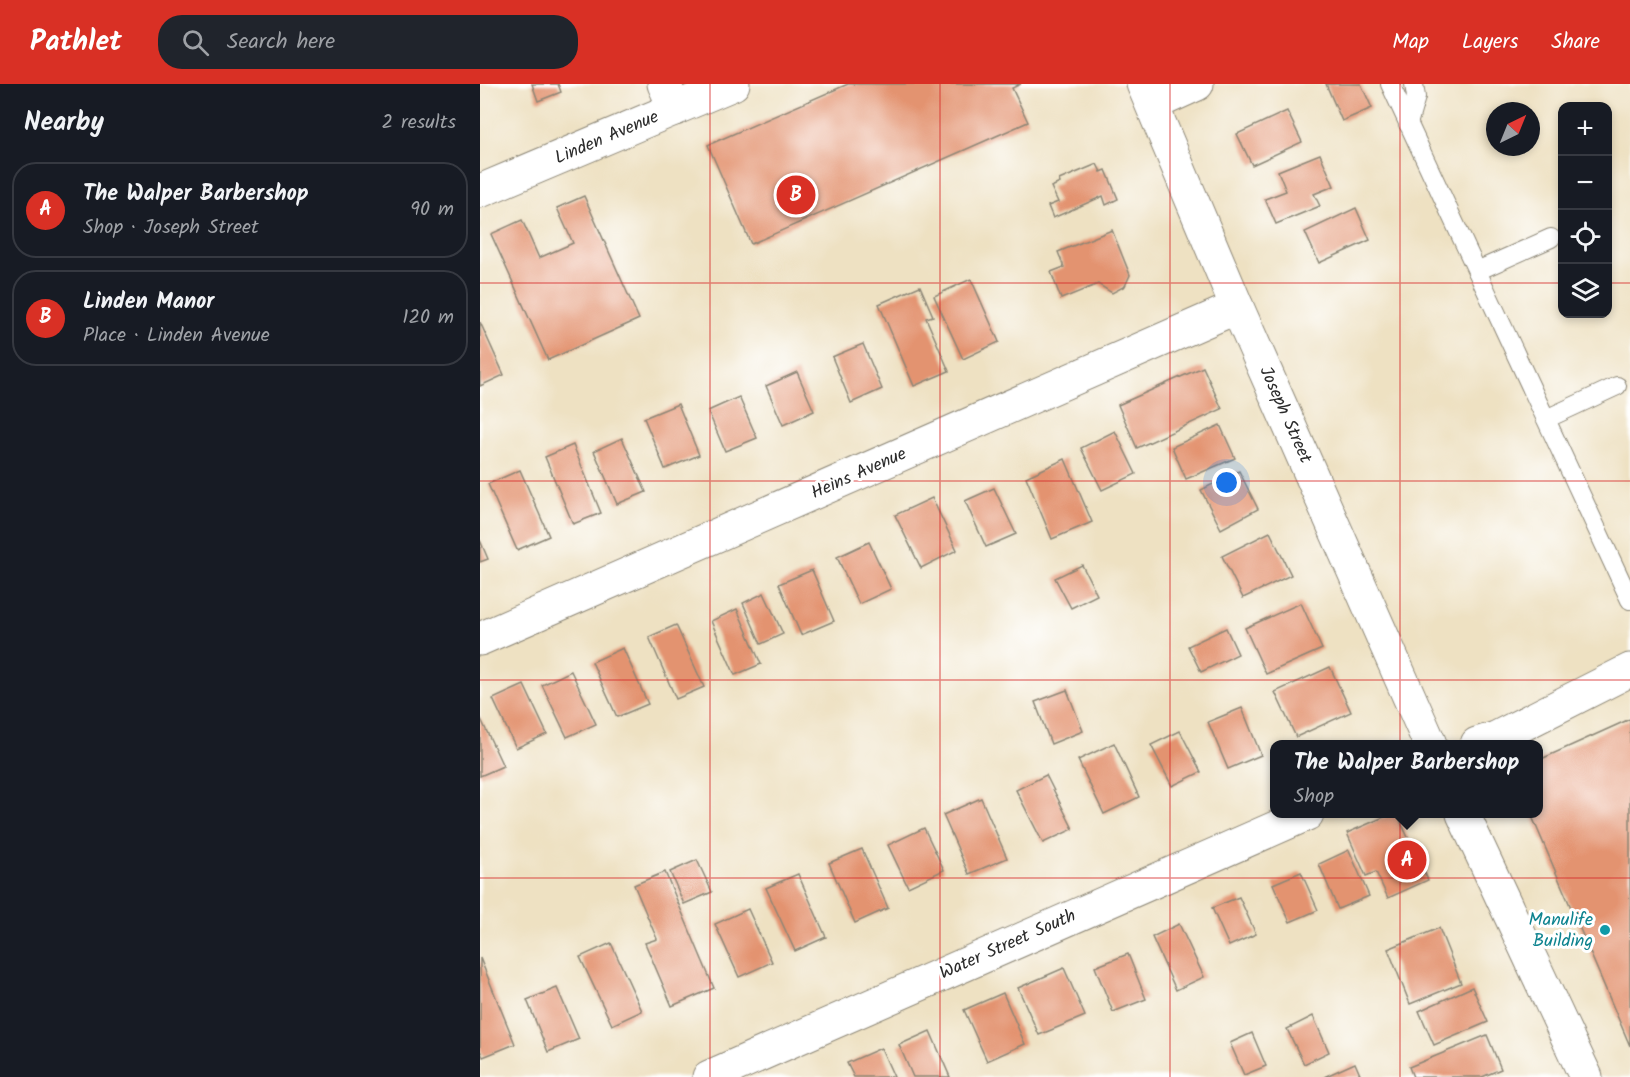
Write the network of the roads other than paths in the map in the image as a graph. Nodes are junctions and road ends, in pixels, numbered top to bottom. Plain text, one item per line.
1 (733, 84) edge
2 (1197, 84) edge
3 (1389, 84) edge
4 (1414, 84) edge
5 (1148, 94) edge
6 (669, 97) edge
7 (1408, 124) junction
8 (480, 191) edge
9 (1551, 238) dead end
10 (1477, 272) junction
11 (1238, 308) junction
12 (1617, 386) dead end
13 (1546, 419) junction
14 (1630, 600) edge
15 (480, 639) edge
16 (1630, 670) edge
17 (1428, 740) edge
18 (1490, 740) edge
19 (1296, 818) edge
20 (1465, 818) edge
21 (1582, 1076) edge
22 (710, 1077) edge

1 - 6 street, Linden Avenue
2 - 5 street
3 - 7 lane
4 - 7 lane
5 - 11 street, Joseph Street
6 - 8 street, Linden Avenue
7 - 10 lane
9 - 10 lane
10 - 13 lane
11 - 15 street, Heins Avenue
11 - 17 street, Joseph Street
12 - 13 lane
13 - 14 lane
16 - 18 street
19 - 22 street, Water Street South
20 - 21 street

